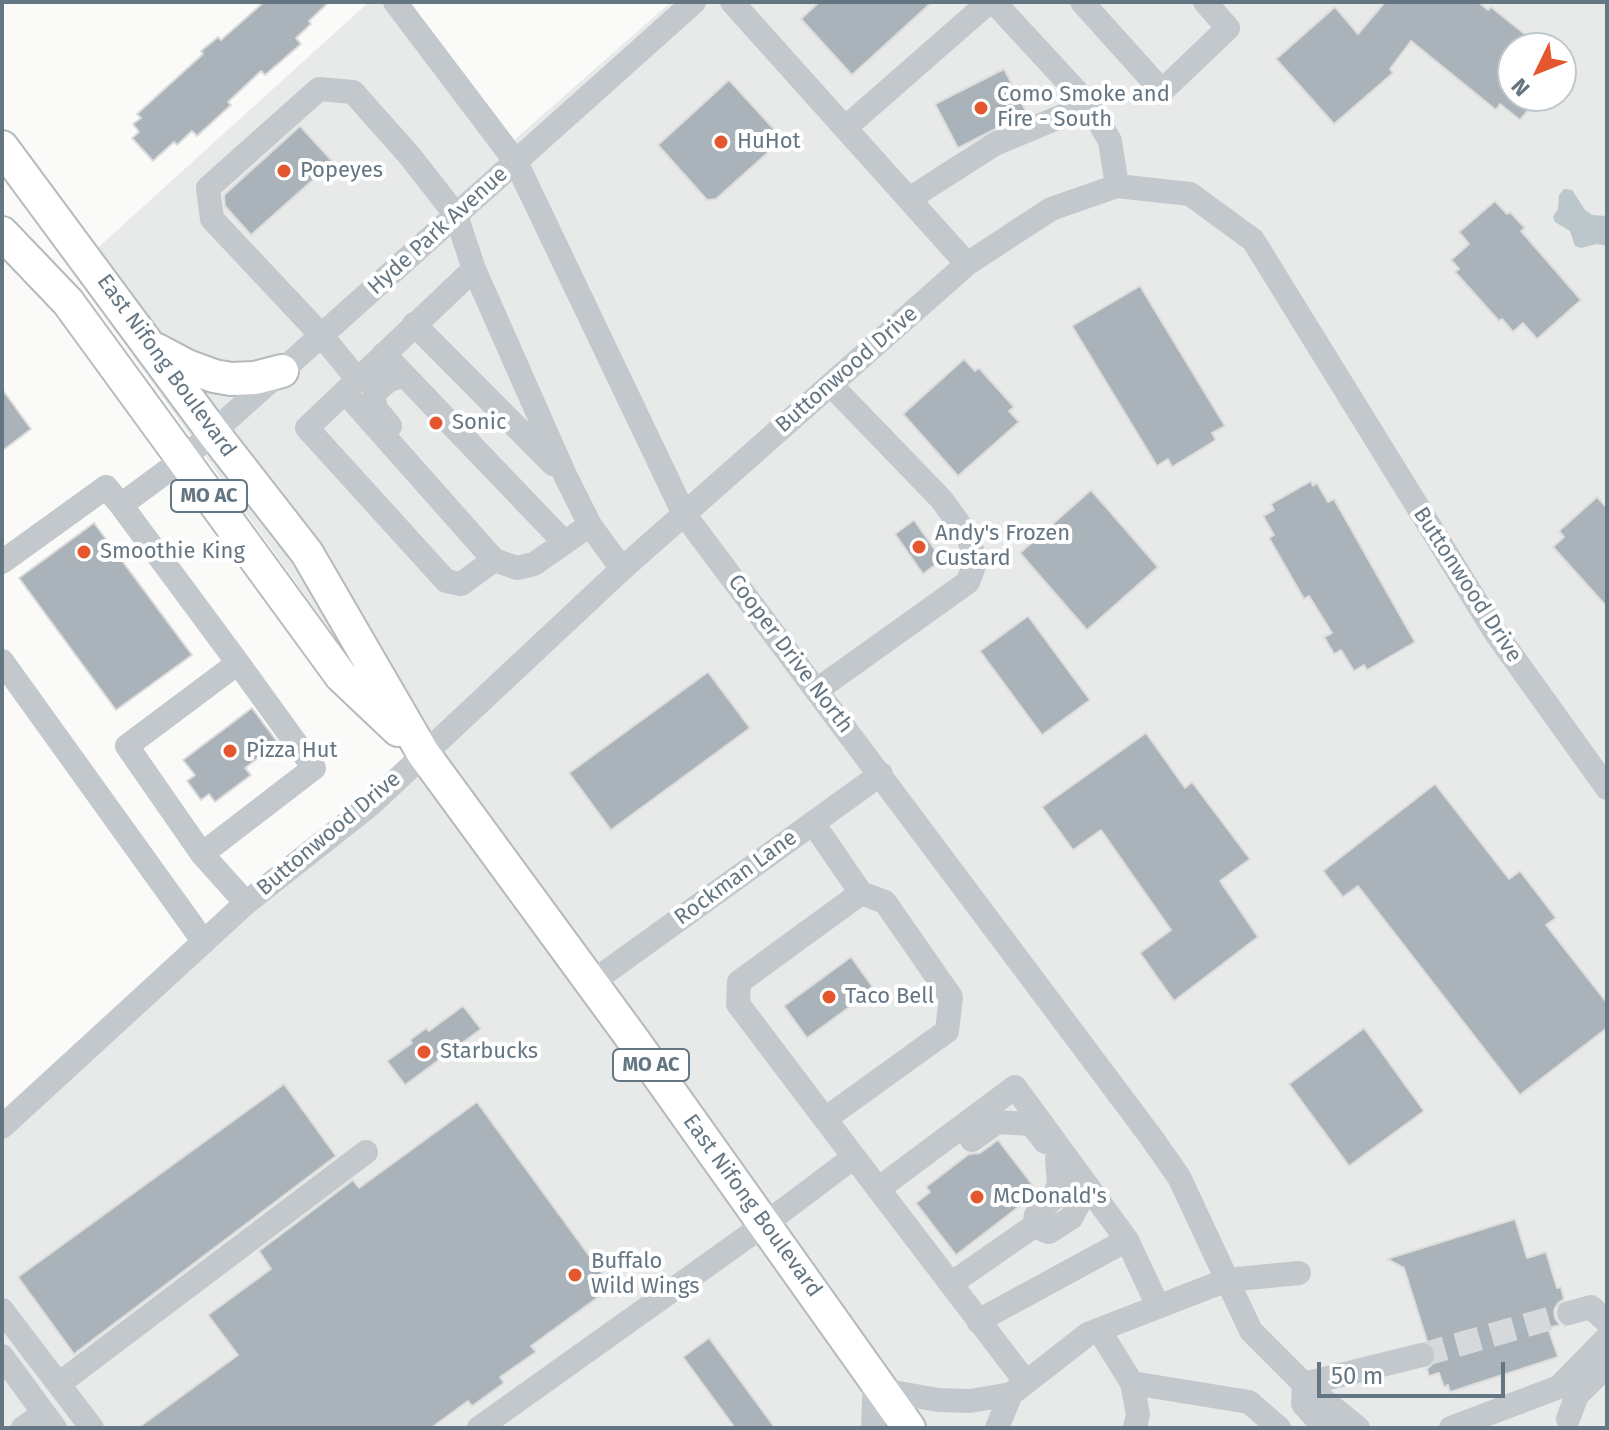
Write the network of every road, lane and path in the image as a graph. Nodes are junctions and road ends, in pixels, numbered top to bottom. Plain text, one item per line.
1 (395, 2) edge
2 (694, 2) edge
3 (732, 2) edge
4 (992, 2) edge
5 (1082, 2) edge
6 (1205, 2) edge
7 (1089, 105) junction
8 (845, 128) junction
9 (2, 147) edge
10 (516, 162) junction
11 (1117, 186) junction
12 (909, 199) junction
13 (456, 215) junction
14 (2, 233) edge
15 (967, 264) junction
16 (474, 269) junction
17 (414, 324) junction
18 (322, 336) junction
19 (151, 346) junction
20 (384, 354) junction
21 (282, 371) junction
22 (404, 375) junction
23 (831, 385) junction
24 (352, 386) junction
25 (212, 431) junction
26 (182, 460) junction
27 (565, 475) junction
28 (121, 505) junction
29 (684, 514) junction
30 (461, 522) junction
31 (590, 525) junction
32 (564, 542) junction
33 (494, 560) junction
34 (2, 562) edge
35 (622, 569) junction
36 (2, 661) edge
37 (238, 663) junction
38 (817, 690) junction
39 (423, 753) junction
40 (881, 774) junction
41 (1607, 788) edge
42 (813, 823) junction
43 (202, 854) junction
44 (861, 893) junction
45 (246, 903) junction
46 (204, 942) junction
47 (591, 983) junction
48 (825, 1119) junction
49 (2, 1127) edge
50 (366, 1152) dead end
51 (854, 1157) junction
52 (885, 1184) junction
53 (765, 1224) junction
54 (1127, 1240) junction
55 (1299, 1273) dead end
56 (1227, 1280) junction
57 (952, 1283) junction
58 (1158, 1306) junction
59 (2, 1310) edge
60 (1569, 1313) tunnel mouth
61 (978, 1321) junction
62 (1607, 1322) edge
63 (1099, 1330) junction
64 (1607, 1338) edge
65 (1422, 1355) tunnel mouth
66 (2, 1356) edge
67 (1607, 1366) edge
68 (1607, 1382) edge
69 (60, 1383) junction
70 (1132, 1383) junction
71 (879, 1384) junction
72 (1304, 1384) junction
73 (1018, 1388) junction
74 (50, 1420) edge
75 (1563, 1423) edge
76 (23, 1428) edge
77 (92, 1428) edge
78 (479, 1428) edge
79 (873, 1428) edge
80 (909, 1428) edge
81 (997, 1428) edge
82 (1135, 1428) edge
83 (1279, 1428) edge
84 (1325, 1428) edge
85 (1358, 1428) edge
86 (1451, 1428) edge

1 - 10 street, Cooper Drive North
2 - 10 street, Hyde Park Avenue
3 - 8 street
4 - 7 street
4 - 8 street
5 - 6 street
7 - 11 street
7 - 12 street
8 - 12 street
9 - 19 main road, East Nifong Boulevard / MO AC
10 - 13 street, Hyde Park Avenue
10 - 29 street, Cooper Drive North
11 - 15 street, Buttonwood Drive
11 - 41 street, Buttonwood Drive
12 - 15 street
13 - 16 street
13 - 18 street, Hyde Park Avenue
13 - 18 street
14 - 26 main road, East Nifong Boulevard / MO AC
15 - 23 street, Buttonwood Drive
16 - 17 street
16 - 27 street
17 - 20 street
17 - 27 street
18 - 21 street, Hyde Park Avenue
18 - 24 street
19 - 21 main road
19 - 25 main road, East Nifong Boulevard / MO AC
20 - 22 street
20 - 24 street
21 - 25 street, Hyde Park Avenue
22 - 30 street
22 - 32 street
23 - 29 street, Buttonwood Drive
23 - 38 street
24 - 30 street
24 - 33 street
25 - 26 street, Hyde Park Avenue
25 - 39 main road, East Nifong Boulevard / MO AC
26 - 28 street, Hyde Park Avenue
26 - 39 main road, East Nifong Boulevard / MO AC
27 - 31 street
28 - 34 street
28 - 37 street
29 - 35 street, Buttonwood Drive
29 - 38 street, Cooper Drive North
30 - 33 street
31 - 32 street
31 - 35 street
32 - 33 street
35 - 39 street, Buttonwood Drive
36 - 46 street
37 - 43 street
37 - 43 street
38 - 40 street, Cooper Drive North
39 - 45 street, Buttonwood Drive
39 - 47 main road, East Nifong Boulevard / MO AC
40 - 42 street, Rockman Lane
40 - 56 street, Cooper Drive North
42 - 44 street
42 - 47 street, Rockman Lane
43 - 45 street
44 - 48 street
44 - 48 street
45 - 46 street, Buttonwood Drive
46 - 49 street, Buttonwood Drive
47 - 53 main road, East Nifong Boulevard / MO AC
48 - 51 street
50 - 69 street
51 - 52 street
51 - 53 street
52 - 54 street
52 - 57 street
52 - 57 street
53 - 71 main road, East Nifong Boulevard / MO AC
53 - 78 street
54 - 58 street
54 - 61 street
55 - 56 street
56 - 58 street
56 - 72 street, Cooper Drive North
57 - 61 street
58 - 63 street
59 - 69 street
60 - 62 street
61 - 73 street
63 - 70 street
63 - 73 street
64 - 86 street
65 - 72 street
66 - 74 street
67 - 75 street
68 - 75 street
69 - 77 street
70 - 82 street
70 - 83 street
71 - 73 street
71 - 79 street
71 - 80 main road, East Nifong Boulevard / MO AC
72 - 84 street
72 - 85 street, Cooper Drive North
73 - 81 street
74 - 76 street

